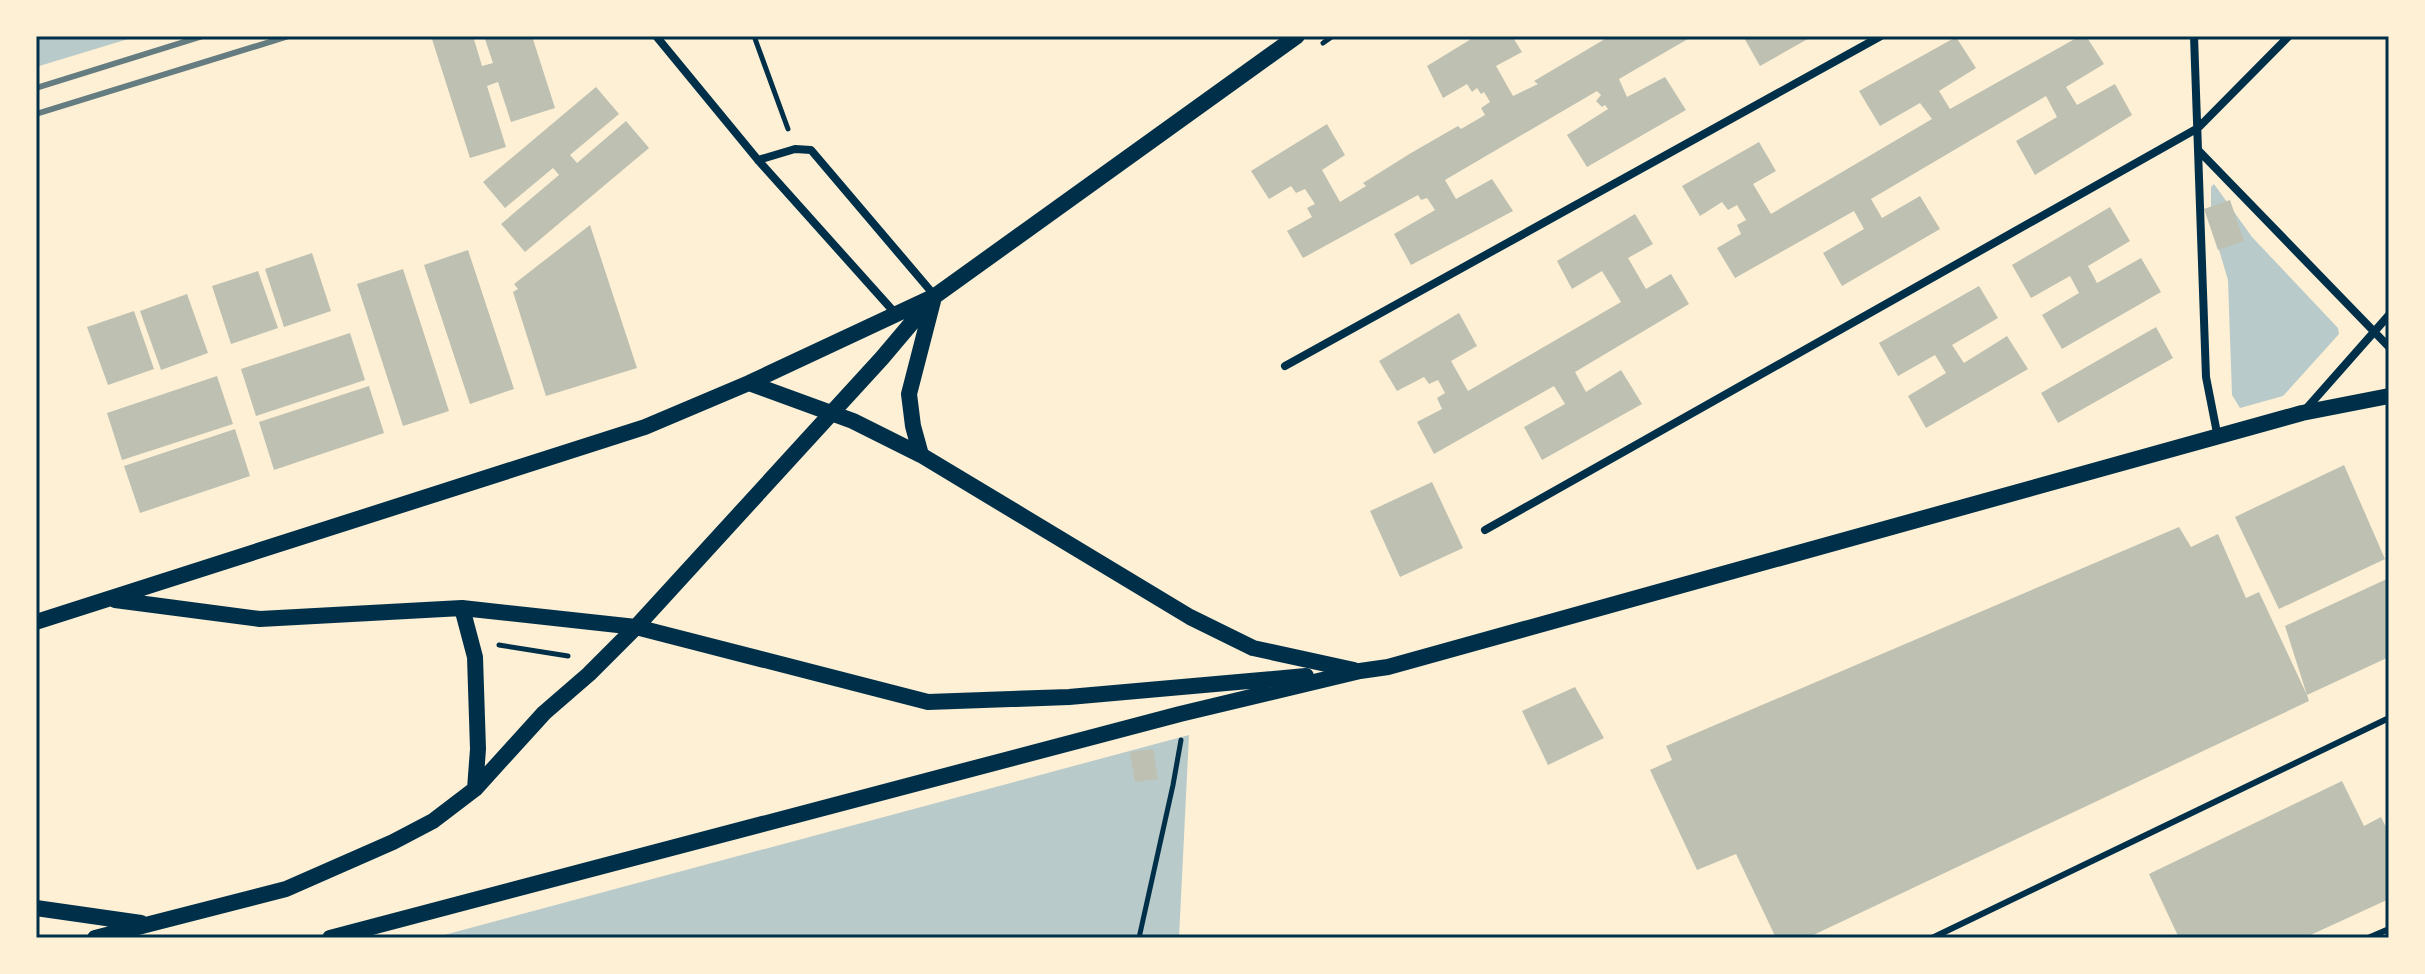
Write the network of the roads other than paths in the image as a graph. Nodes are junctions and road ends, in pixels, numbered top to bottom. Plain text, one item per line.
1 (656, 36) edge
2 (1297, 36) edge
3 (1881, 36) edge
4 (2194, 36) edge
5 (2289, 36) edge
6 (2198, 128) junction
7 (2199, 151) junction
8 (758, 160) junction
9 (935, 296) junction
10 (895, 313) junction
11 (2389, 315) edge
12 (2374, 331) junction
13 (2389, 347) edge
14 (1285, 366) dead end
15 (749, 383) junction
16 (2389, 396) edge
17 (832, 413) junction
18 (2302, 413) junction
19 (2218, 438) junction
20 (921, 455) junction
21 (1485, 530) dead end
22 (108, 599) junction
23 (462, 608) junction
24 (36, 622) edge
25 (636, 627) junction
26 (1360, 671) junction
27 (2389, 718) edge
28 (475, 789) junction
29 (36, 908) edge
30 (148, 924) junction
31 (2389, 929) edge
32 (95, 938) edge
33 (330, 938) edge
34 (1932, 938) edge
35 (2368, 938) edge

1 - 8 street
2 - 9 main road
3 - 14 street
4 - 6 street
5 - 6 street
6 - 7 street
6 - 21 street
7 - 12 street
7 - 19 street
8 - 9 street
8 - 10 street
9 - 10 main road
9 - 17 main road
9 - 20 main road
10 - 15 main road
11 - 12 street
12 - 13 street
12 - 18 street
15 - 17 main road
15 - 22 main road
16 - 18 main road
17 - 20 main road
17 - 25 main road
18 - 19 main road
19 - 26 main road
20 - 26 main road
22 - 23 main road
22 - 24 main road
23 - 25 main road
23 - 28 main road
25 - 26 main road
25 - 28 main road
26 - 33 main road
27 - 34 lane
28 - 30 main road
29 - 30 main road
30 - 32 main road
31 - 35 lane

